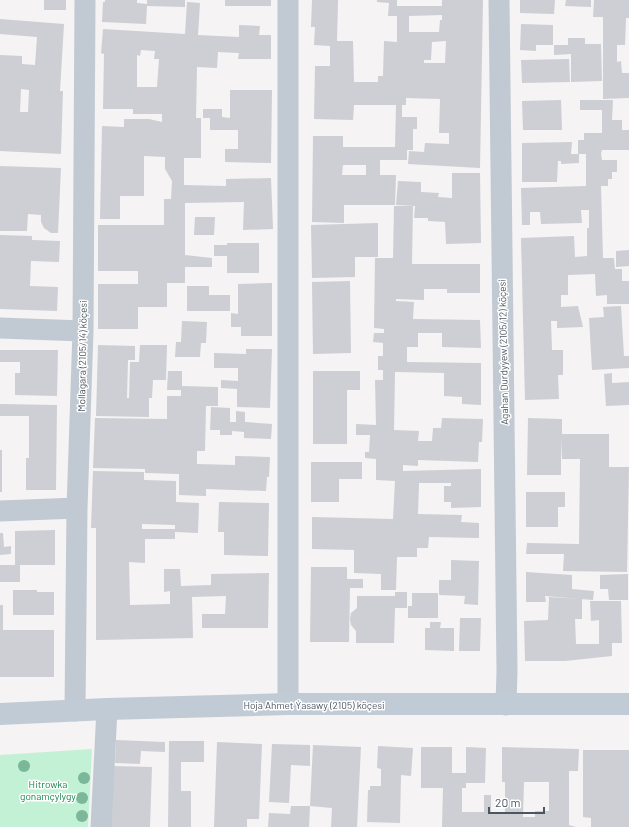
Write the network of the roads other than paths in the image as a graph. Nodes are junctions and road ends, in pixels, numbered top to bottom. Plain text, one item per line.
1 (85, 0) edge
2 (288, 0) edge
3 (499, 0) edge
4 (0, 328) edge
5 (83, 330) junction
6 (77, 508) junction
7 (0, 511) edge
8 (288, 704) junction
9 (629, 704) edge
10 (506, 705) junction
11 (107, 709) junction
12 (75, 711) junction
13 (0, 714) edge
14 (101, 827) edge

1 - 5 street, Mollagara (2105/14) köçesi
2 - 8 street
3 - 10 street, Agahan Durdyýew (2105/12) köçesi
4 - 5 street
5 - 6 street, Mollagara (2105/14) köçesi
6 - 7 street
6 - 12 street, Mollagara (2105/14) köçesi
8 - 10 street, Hoja Ahmet Ýasawy (2105) köçesi
8 - 11 street, Hoja Ahmet Ýasawy (2105) köçesi
9 - 10 street, Hoja Ahmet Ýasawy (2105) köçesi
11 - 12 street, Hoja Ahmet Ýasawy (2105) köçesi
11 - 14 street
12 - 13 street, Hoja Ahmet Ýasawy (2105) köçesi

